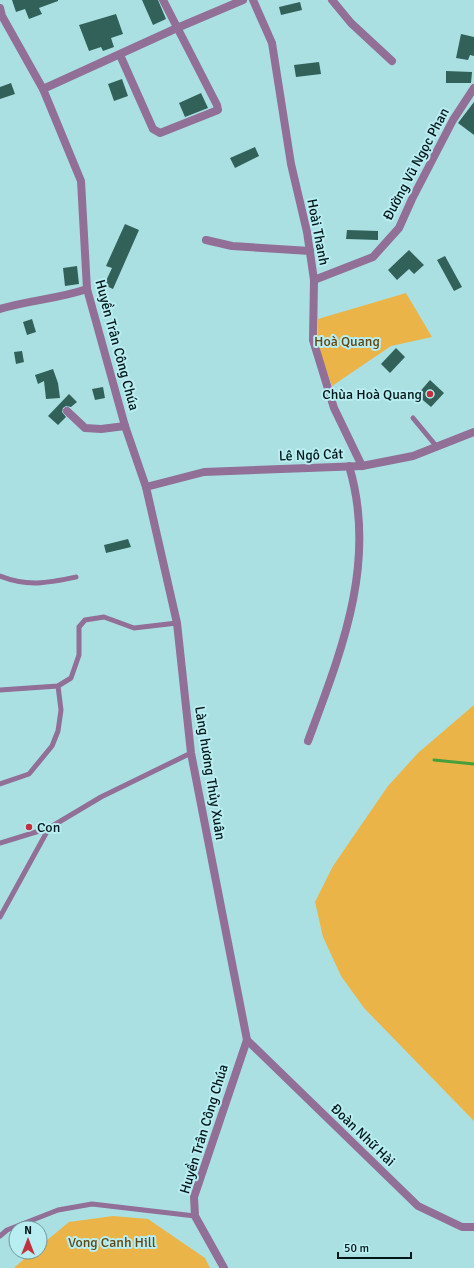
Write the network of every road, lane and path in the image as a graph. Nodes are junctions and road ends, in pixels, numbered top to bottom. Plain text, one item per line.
1 (163, 0) edge
2 (243, 0) edge
3 (253, 0) edge
4 (332, 0) edge
5 (0, 8) edge
6 (177, 28) junction
7 (120, 55) junction
8 (392, 61) dead end
9 (474, 88) edge
10 (43, 89) junction
11 (206, 240) dead end
12 (310, 252) junction
13 (314, 280) junction
14 (86, 289) junction
15 (0, 309) edge
16 (67, 411) dead end
17 (413, 418) dead end
18 (125, 426) junction
19 (474, 432) edge
20 (437, 446) junction
21 (350, 466) junction
22 (362, 466) junction
23 (146, 487) junction
24 (0, 576) edge
25 (76, 577) dead end
26 (177, 623) junction
27 (58, 686) junction
28 (0, 690) edge
29 (308, 741) dead end
30 (191, 753) junction
31 (0, 784) edge
32 (49, 828) junction
33 (0, 842) edge
34 (0, 917) edge
35 (247, 1040) junction
36 (195, 1216) junction
37 (474, 1227) edge
38 (0, 1236) edge
39 (224, 1268) edge

1 - 6 street
2 - 6 street
3 - 12 street, Hoài Thanh
4 - 8 street
5 - 10 street, Huyền Trân Công Chúa
6 - 7 street
6 - 7 street
7 - 10 street
9 - 13 street, Đường Vũ Ngọc Phan
10 - 14 street, Huyền Trân Công Chúa
11 - 12 street
12 - 13 street, Hoài Thanh
13 - 22 street, Hoài Thanh
14 - 15 street
14 - 18 street, Huyền Trân Công Chúa
16 - 18 street
17 - 20 lane
18 - 23 street, Huyền Trân Công Chúa
19 - 20 street, Lê Ngô Cát
20 - 22 street, Lê Ngô Cát
21 - 22 street, Lê Ngô Cát
21 - 23 street, Lê Ngô Cát
21 - 29 street
23 - 26 street, Làng hương Thủy Xuân
24 - 25 lane
26 - 27 lane
26 - 30 street, Làng hương Thủy Xuân
27 - 28 lane
27 - 31 lane
30 - 32 lane
30 - 35 street, Làng hương Thủy Xuân
32 - 33 lane
32 - 34 lane
35 - 36 street, Huyền Trân Công Chúa
35 - 37 street, Đoàn Nhữ Hài
36 - 38 lane
36 - 39 street, Huyền Trân Công Chúa

